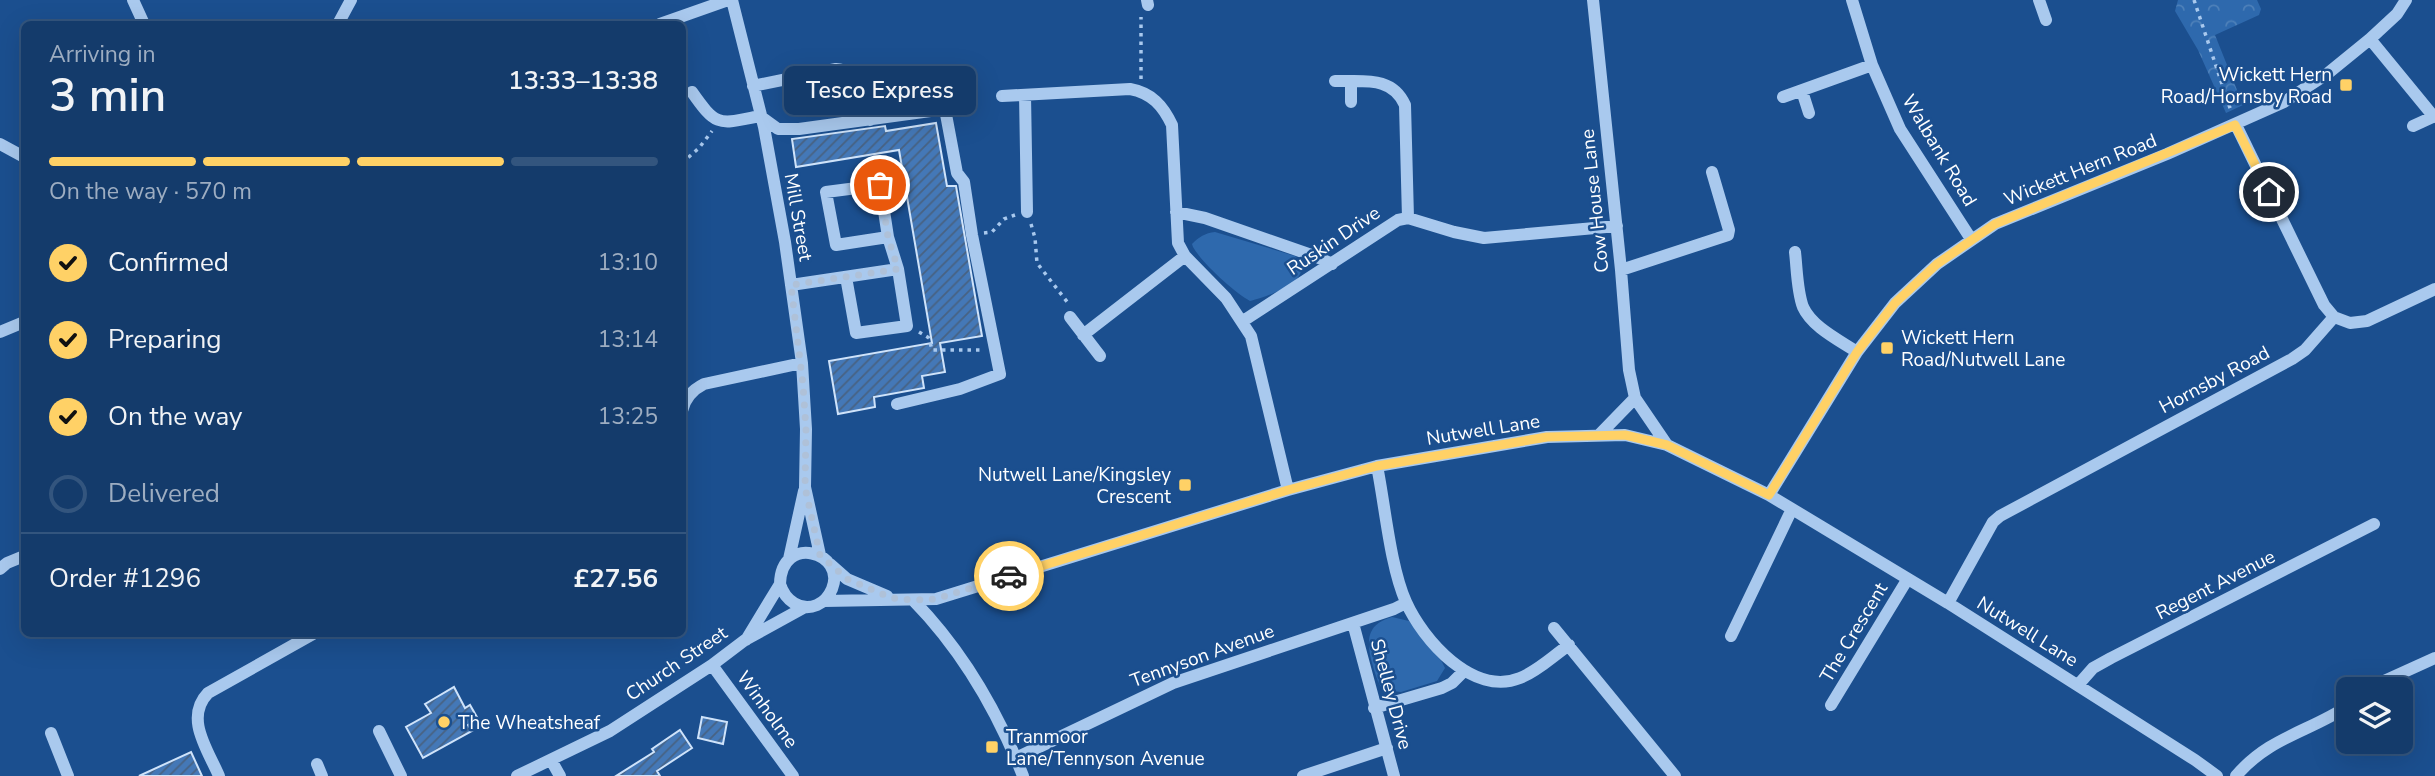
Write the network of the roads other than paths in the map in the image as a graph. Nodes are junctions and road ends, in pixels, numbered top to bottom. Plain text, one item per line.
1 (133, 0) edge
2 (351, 0) edge
3 (730, 0) edge
4 (1593, 0) edge
5 (1852, 0) edge
6 (2039, 0) edge
7 (2406, 0) edge
8 (2046, 20) dead end
9 (143, 21) edge
10 (340, 21) edge
11 (669, 21) edge
12 (2370, 39) junction
13 (1872, 65) junction
14 (1335, 81) dead end
15 (1351, 81) junction
16 (753, 86) junction
17 (1802, 91) junction
18 (692, 92) dead end
19 (1025, 95) junction
20 (1002, 96) dead end
21 (1783, 97) dead end
22 (1351, 102) dead end
23 (1809, 113) dead end
24 (760, 116) junction
25 (2435, 116) edge
26 (870, 120) junction
27 (2235, 125) junction
28 (2413, 126) dead end
29 (0, 144) edge
30 (21, 155) edge
31 (1712, 172) dead end
32 (1027, 212) road end
33 (1176, 212) junction
34 (1408, 218) junction
35 (1617, 226) junction
36 (888, 237) junction
37 (1971, 239) junction
38 (1795, 252) dead end
39 (1185, 256) junction
40 (1332, 264) junction
41 (898, 269) junction
42 (1621, 270) junction
43 (846, 276) junction
44 (791, 285) junction
45 (2435, 289) edge
46 (1070, 317) road end
47 (2334, 317) junction
48 (1243, 321) junction
49 (21, 323) edge
50 (0, 332) edge
51 (1083, 335) junction
52 (1857, 352) junction
53 (1100, 356) dead end
54 (802, 363) junction
55 (1635, 397) junction
56 (686, 399) edge
57 (897, 404) dead end
58 (1600, 434) junction
59 (1667, 445) junction
60 (1377, 466) junction
61 (805, 487) junction
62 (1288, 490) junction
63 (1769, 495) junction
64 (1792, 509) junction
65 (2374, 524) dead end
66 (21, 557) edge
67 (823, 558) junction
68 (789, 559) junction
69 (0, 569) edge
70 (1907, 580) junction
71 (779, 584) junction
72 (892, 598) junction
73 (913, 600) junction
74 (824, 601) junction
75 (1406, 603) junction
76 (1948, 603) junction
77 (805, 607) junction
78 (1353, 622) junction
79 (1554, 628) dead end
80 (1731, 636) dead end
81 (308, 637) edge
82 (745, 640) junction
83 (1569, 645) junction
84 (2435, 658) edge
85 (712, 665) junction
86 (1464, 671) junction
87 (2393, 677) edge
88 (2078, 685) junction
89 (1831, 705) dead end
90 (1374, 708) junction
91 (2336, 712) edge
92 (379, 731) dead end
93 (51, 733) dead end
94 (1387, 748) junction
95 (1016, 758) junction
96 (551, 760) junction
97 (1019, 775) edge
98 (68, 776) edge
99 (219, 776) edge
100 (401, 776) edge
101 (517, 776) edge
102 (560, 776) edge
103 (793, 776) edge
104 (1303, 776) edge
105 (1394, 776) edge
106 (1675, 776) edge
107 (2217, 776) edge
108 (2236, 776) edge

1 - 9 street
2 - 10 street
3 - 11 street
3 - 16 street, Mill Street
4 - 35 street, Cow House Lane
5 - 13 street, Walbank Road
6 - 8 street
7 - 12 street, Wickett Hern Road
12 - 25 street
12 - 27 street, Wickett Hern Road
13 - 17 street
13 - 37 street, Walbank Road
14 - 15 street
15 - 22 street
15 - 34 street
16 - 24 street, Mill Street
16 - 26 street
17 - 21 street
17 - 23 street
18 - 24 street
19 - 20 street
19 - 32 street
19 - 33 street
24 - 26 street
24 - 44 street, Mill Street
25 - 28 street
26 - 57 street
27 - 37 street, Wickett Hern Road
27 - 47 street
29 - 30 street
31 - 42 street
33 - 39 street
33 - 40 street
34 - 35 street, Ruskin Drive
34 - 40 street, Ruskin Drive
35 - 42 street, Cow House Lane
36 - 36 street
36 - 41 street
37 - 52 street, Wickett Hern Road
38 - 52 street
39 - 48 street
39 - 51 street
40 - 48 street, Ruskin Drive
41 - 43 street
41 - 43 street
42 - 55 street, Cow House Lane
43 - 44 street
44 - 54 street, Mill Street
45 - 47 street
46 - 51 street
47 - 76 street, Hornsby Road
48 - 62 street
49 - 50 street
51 - 53 street
52 - 63 street, Wickett Hern Road
54 - 56 street
54 - 61 street, Mill Street
55 - 58 street
55 - 59 street, Cow House Lane
58 - 59 street, Nutwell Lane
58 - 60 street, Nutwell Lane
59 - 63 street, Nutwell Lane
60 - 62 street, Nutwell Lane
60 - 75 street
61 - 67 street, Mill Street
61 - 68 street, Mill Street
62 - 73 street, Nutwell Lane
63 - 64 street, Nutwell Lane
64 - 70 street, Nutwell Lane
64 - 80 street
65 - 88 street, Regent Avenue
66 - 69 street
67 - 68 street
67 - 72 street, Nutwell Lane
67 - 74 street
68 - 71 street
70 - 76 street, Nutwell Lane
70 - 89 street, The Crescent
71 - 77 street
71 - 82 street, Church Street
72 - 73 street, Nutwell Lane
72 - 74 street, Nutwell Lane
73 - 95 street
74 - 77 street
75 - 78 street, Tennyson Avenue
75 - 86 street
76 - 88 street, Nutwell Lane
77 - 82 street, Church Street
78 - 90 street, Shelley Drive
78 - 95 street, Tennyson Avenue
79 - 83 street
81 - 99 street
82 - 85 street, Church Street
83 - 86 street
83 - 106 street
84 - 87 street
85 - 96 street, Church Street
85 - 103 street, Winholme
86 - 90 street
88 - 107 street, Nutwell Lane
90 - 94 street, Shelley Drive
91 - 108 street
92 - 100 street
93 - 98 street
94 - 104 street
94 - 105 street, Shelley Drive
95 - 97 street
96 - 101 street, Church Street
96 - 102 street

